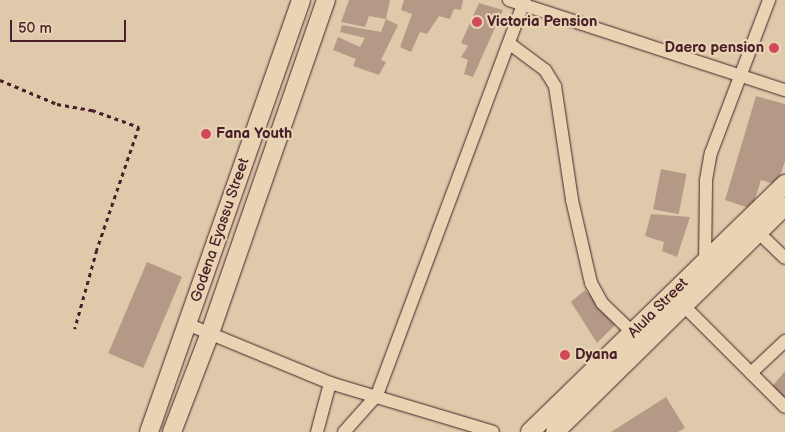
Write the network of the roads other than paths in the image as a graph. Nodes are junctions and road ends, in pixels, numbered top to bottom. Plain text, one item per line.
1 (301, 0) edge
2 (326, 0) edge
3 (509, 0) edge
4 (769, 0) edge
5 (524, 2) edge
6 (510, 44) junction
7 (741, 76) junction
8 (785, 90) edge
9 (785, 184) edge
10 (785, 206) edge
11 (758, 232) junction
12 (785, 258) edge
13 (705, 262) junction
14 (706, 283) junction
15 (679, 300) junction
16 (187, 324) junction
17 (210, 333) junction
18 (633, 333) junction
19 (785, 341) edge
20 (750, 373) junction
21 (330, 383) junction
22 (377, 395) junction
23 (785, 408) edge
24 (149, 432) edge
25 (172, 432) edge
26 (317, 432) edge
27 (344, 432) edge
28 (493, 432) edge
29 (530, 432) edge
30 (555, 432) edge

1 - 16 street, Godena Eyassu Street
2 - 17 street
3 - 5 street
4 - 7 street
5 - 6 street
5 - 7 street
6 - 18 street
6 - 22 street
7 - 8 street
7 - 13 street
9 - 13 street, Alula Street
10 - 11 street, Alula Street
11 - 12 street
11 - 14 street, Alula Street
13 - 14 street
13 - 15 street, Alula Street
14 - 15 street, Alula Street
15 - 18 street, Alula Street
15 - 20 street
15 - 30 street, Alula Street
16 - 17 street
16 - 24 street, Godena Eyassu Street
17 - 21 street
17 - 25 street
18 - 29 street, Alula Street
19 - 20 street
20 - 23 street
21 - 22 street
21 - 26 street
22 - 27 street
22 - 28 street

